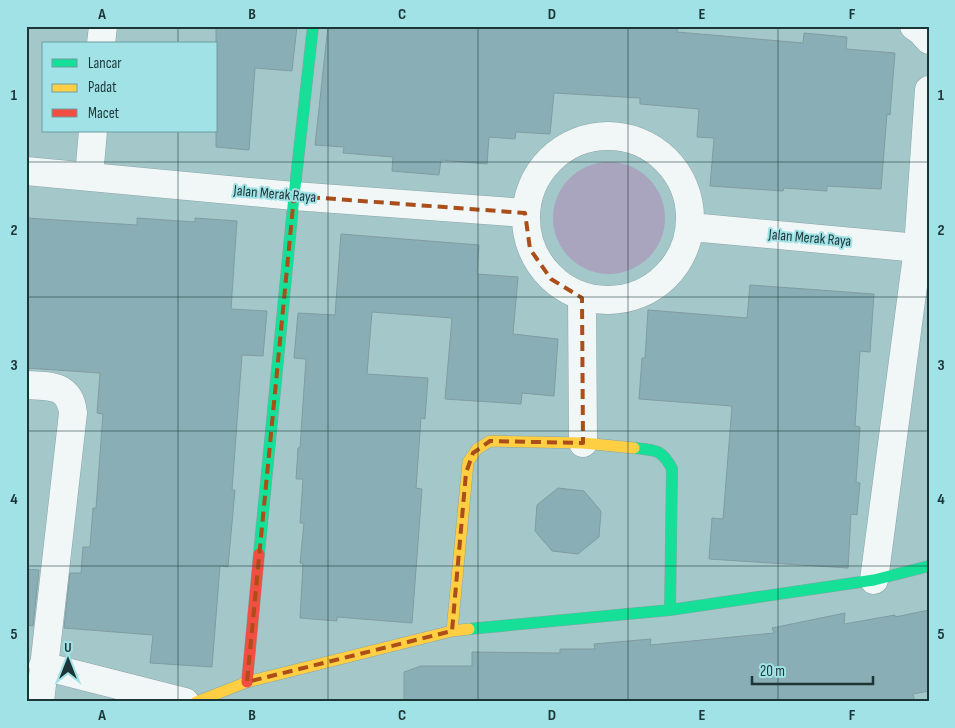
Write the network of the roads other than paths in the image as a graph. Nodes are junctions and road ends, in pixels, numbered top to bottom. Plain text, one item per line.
1 (103, 26) edge
2 (313, 26) edge
3 (914, 26) edge
4 (929, 40) edge
5 (101, 42) edge
6 (929, 90) edge
7 (93, 132) edge
8 (26, 171) edge
9 (89, 176) junction
10 (294, 196) junction
11 (525, 213) junction
12 (691, 227) junction
13 (924, 249) edge
14 (582, 298) junction
15 (26, 385) edge
16 (583, 443) junction
17 (929, 566) edge
18 (874, 580) junction
19 (670, 610) junction
20 (452, 631) junction
21 (43, 666) junction
22 (246, 682) junction
23 (40, 702) edge
24 (185, 702) edge
25 (196, 702) edge

1 - 5 street
2 - 10 street
3 - 4 street
6 - 13 street
7 - 9 street
8 - 9 street, Jalan Merak Raya
9 - 10 street, Jalan Merak Raya
10 - 11 street, Jalan Merak Raya
10 - 22 street
11 - 12 street
11 - 14 street
12 - 13 street, Jalan Merak Raya
12 - 14 street
13 - 18 street
14 - 16 street
15 - 21 street
16 - 19 street
16 - 20 street
17 - 18 street
18 - 19 street
19 - 20 street
20 - 22 street
21 - 23 street
21 - 24 street
22 - 25 street

